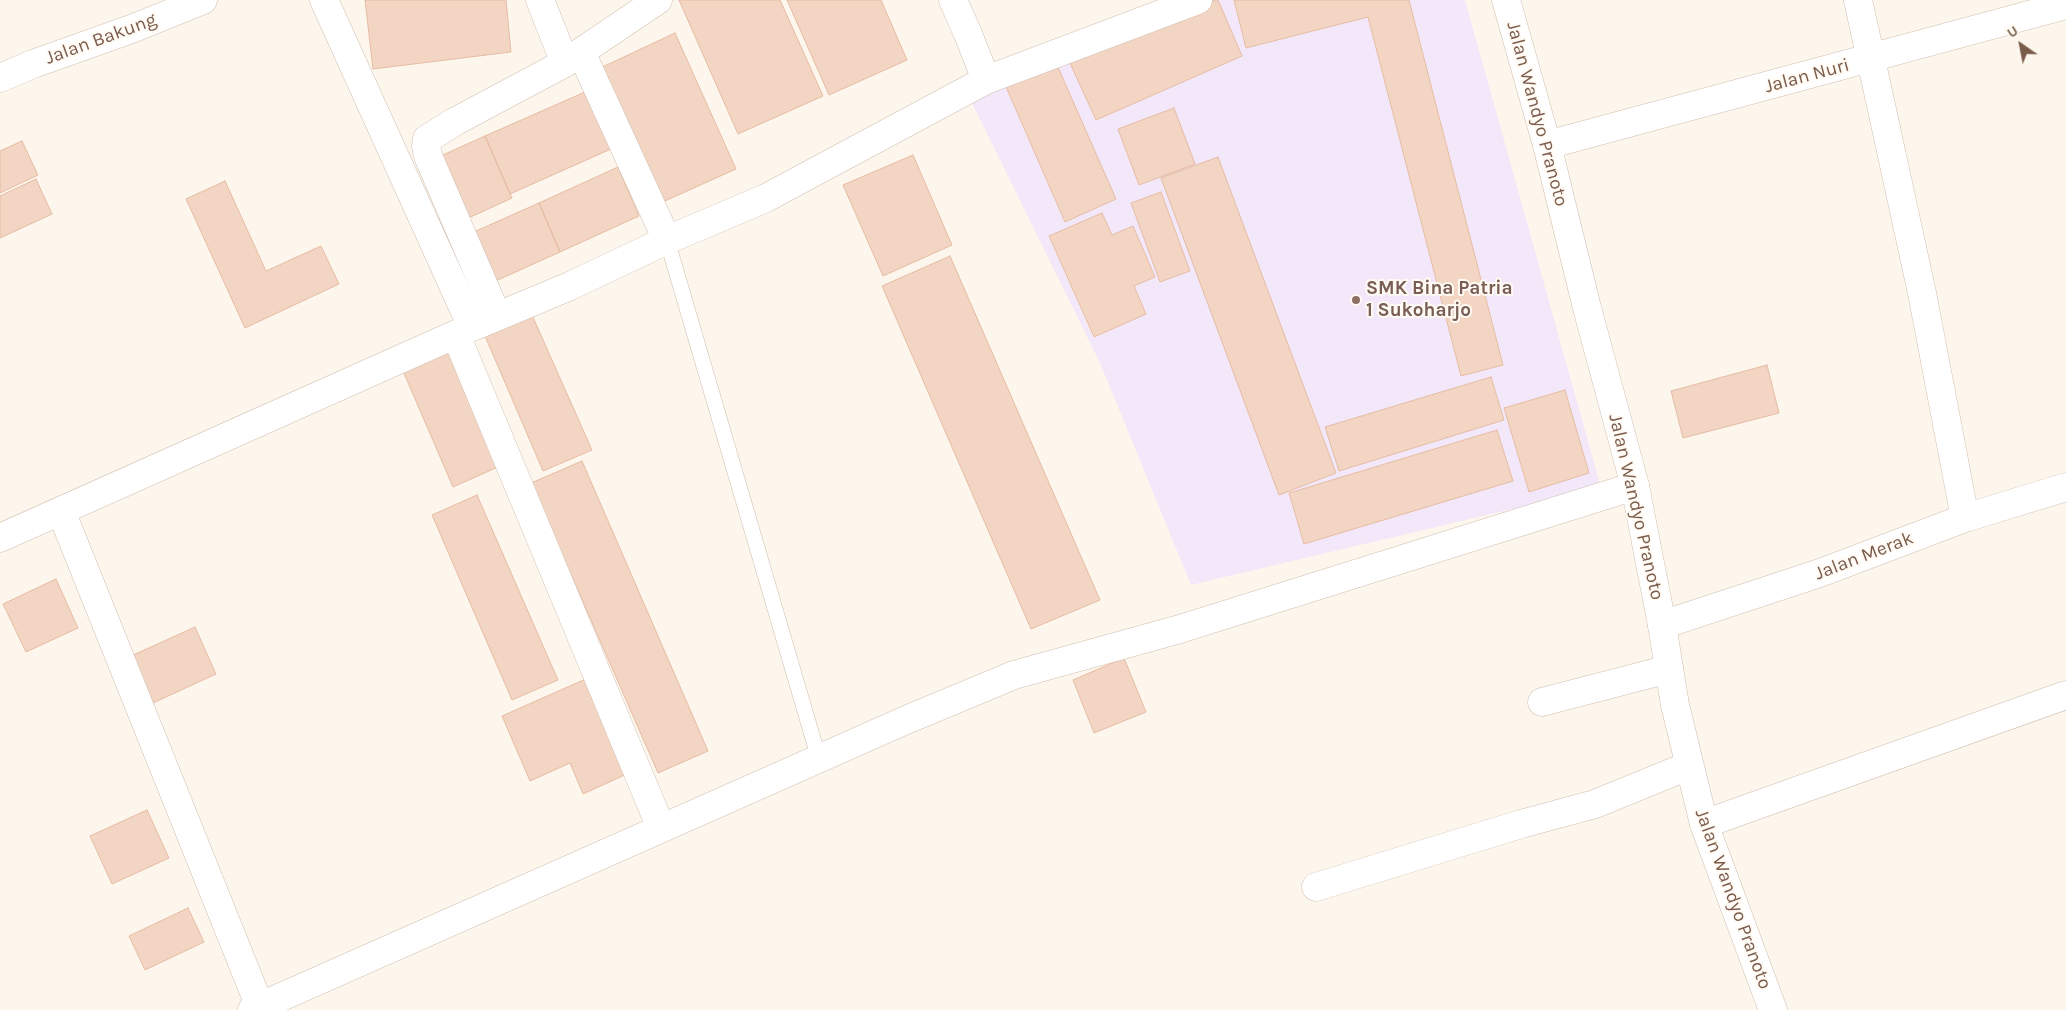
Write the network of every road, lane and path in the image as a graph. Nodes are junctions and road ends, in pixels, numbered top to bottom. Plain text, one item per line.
1 (203, 0) edge
2 (324, 0) edge
3 (540, 0) edge
4 (658, 0) edge
5 (953, 0) edge
6 (1198, 0) edge
7 (1506, 0) edge
8 (1858, 0) edge
9 (2066, 5) edge
10 (573, 58) junction
11 (1871, 59) junction
12 (0, 78) edge
13 (986, 80) junction
14 (1547, 145) junction
15 (667, 240) junction
16 (497, 316) junction
17 (464, 331) junction
18 (1634, 486) junction
19 (2066, 487) edge
20 (60, 511) junction
21 (1965, 518) junction
22 (0, 538) edge
23 (1662, 625) junction
24 (1669, 669) junction
25 (2066, 696) edge
26 (1542, 702) dead end
27 (818, 759) junction
28 (1688, 766) junction
29 (1704, 824) junction
30 (661, 828) junction
31 (1316, 887) dead end
32 (256, 1008) edge
33 (1773, 1010) edge

1 - 12 street, Jalan Bakung
2 - 17 street
3 - 10 street
4 - 10 street
5 - 13 street
6 - 13 street
7 - 14 street, Jalan Wandyo Pranoto
8 - 11 street
9 - 11 street, Jalan Nuri
10 - 15 street
10 - 16 street
11 - 14 street, Jalan Nuri
11 - 21 street
13 - 15 street
14 - 18 street, Jalan Wandyo Pranoto
15 - 16 street
15 - 27 lane
16 - 17 street
17 - 20 street
17 - 30 street
18 - 23 street, Jalan Wandyo Pranoto
18 - 27 street
19 - 21 street, Jalan Merak
20 - 22 street
20 - 32 street
21 - 23 street, Jalan Merak
23 - 24 street, Jalan Wandyo Pranoto
24 - 26 street
24 - 28 street, Jalan Wandyo Pranoto
25 - 29 street
27 - 30 street
28 - 29 street, Jalan Wandyo Pranoto
28 - 31 street
29 - 33 street, Jalan Wandyo Pranoto
30 - 32 street

